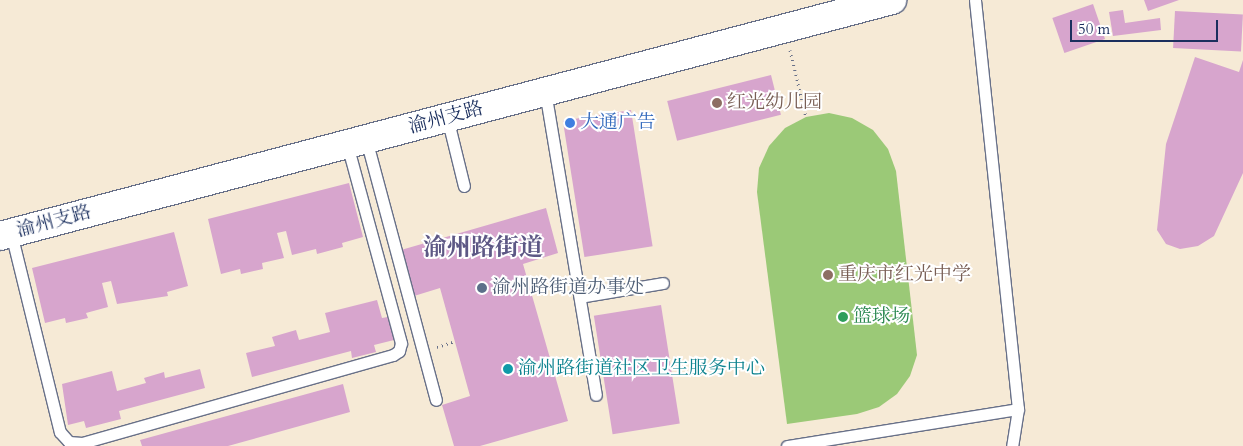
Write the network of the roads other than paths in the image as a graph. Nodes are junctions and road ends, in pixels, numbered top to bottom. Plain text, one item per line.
1 (892, 0) edge
2 (975, 0) edge
3 (545, 91) junction
4 (447, 117) junction
5 (357, 142) junction
6 (464, 186) dead end
7 (6, 235) edge
8 (663, 283) dead end
9 (580, 297) junction
10 (596, 395) dead end
11 (436, 400) dead end
12 (1018, 409) junction
13 (794, 446) edge
14 (1012, 446) edge

1 - 3 street, 渝州支路
2 - 12 lane
3 - 4 street, 渝州支路
3 - 9 lane
4 - 5 street, 渝州支路
4 - 6 lane
5 - 7 street, 渝州支路
5 - 7 lane
5 - 11 lane
8 - 9 lane
9 - 10 lane
12 - 13 lane
12 - 14 lane

